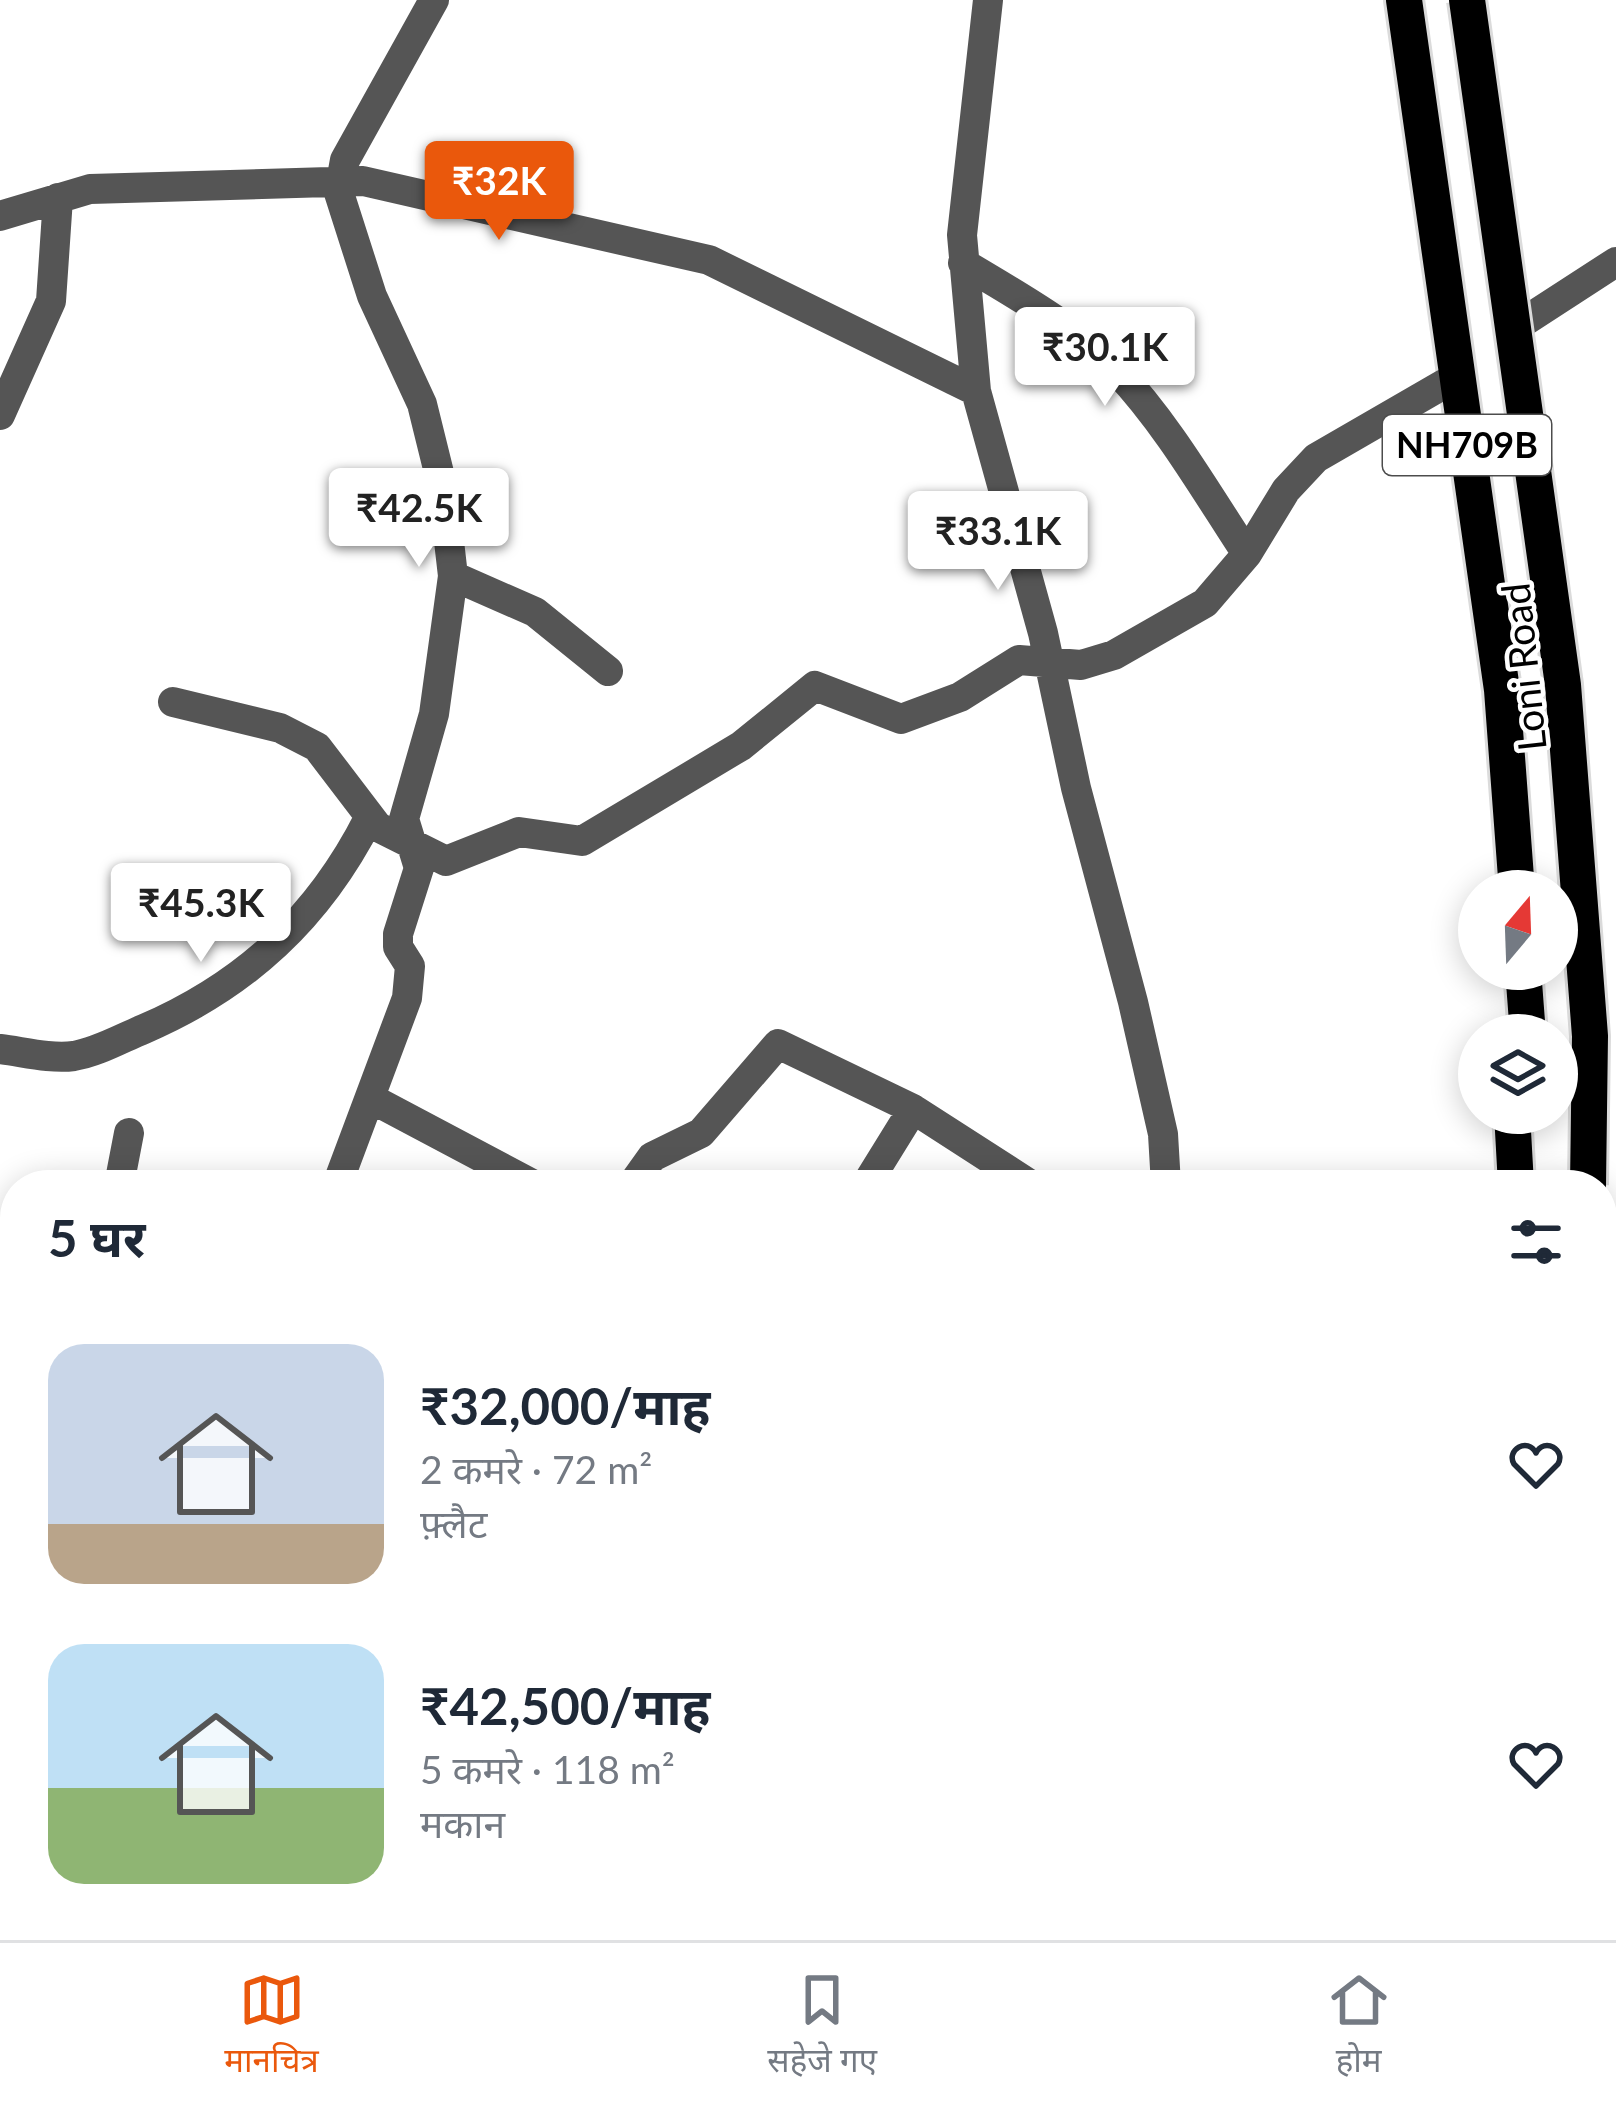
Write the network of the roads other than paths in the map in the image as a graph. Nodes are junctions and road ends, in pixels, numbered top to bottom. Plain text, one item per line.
1 (434, 0) edge
2 (988, 0) edge
3 (1385, 0) edge
4 (1405, 0) edge
5 (1467, 0) edge
6 (1484, 0) edge
7 (340, 179) junction
8 (58, 198) junction
9 (0, 216) edge
10 (1616, 262) edge
11 (963, 263) junction
12 (1514, 328) junction
13 (1444, 384) junction
14 (976, 391) junction
15 (0, 415) edge
16 (1246, 554) junction
17 (453, 576) junction
18 (1048, 660) junction
19 (608, 671) dead end
20 (173, 702) dead end
21 (369, 818) junction
22 (413, 847) junction
23 (1495, 870) edge
24 (1515, 870) edge
25 (0, 1049) edge
26 (370, 1098) junction
27 (913, 1108) junction
28 (129, 1133) dead end
29 (1513, 1134) edge
30 (1528, 1134) edge
31 (122, 1170) edge
32 (343, 1170) edge
33 (506, 1170) edge
34 (643, 1170) edge
35 (875, 1170) edge
36 (1007, 1170) edge
37 (1165, 1170) edge
38 (1515, 1170) edge
39 (1527, 1170) edge
40 (1585, 1170) edge
41 (1586, 1170) edge

1 - 7 street
2 - 11 street
3 - 13 highway, Loni Road / NH709B
4 - 24 highway, NH709B
5 - 41 highway, NH709B, bridge
6 - 12 highway, Loni Road / NH709B
7 - 8 street
7 - 14 street
7 - 17 street
8 - 9 street
8 - 15 street
10 - 12 street
11 - 14 street
11 - 16 street
12 - 40 highway, Loni Road / NH709B
13 - 16 street
13 - 23 highway, Loni Road / NH709B
14 - 18 street
16 - 18 street
17 - 19 street
17 - 22 street
18 - 22 street
18 - 37 street
20 - 21 street
21 - 22 street
21 - 25 street
22 - 26 street
26 - 32 street
26 - 33 street
27 - 34 street
27 - 35 street
27 - 36 street
28 - 31 street
29 - 38 highway
30 - 39 highway

